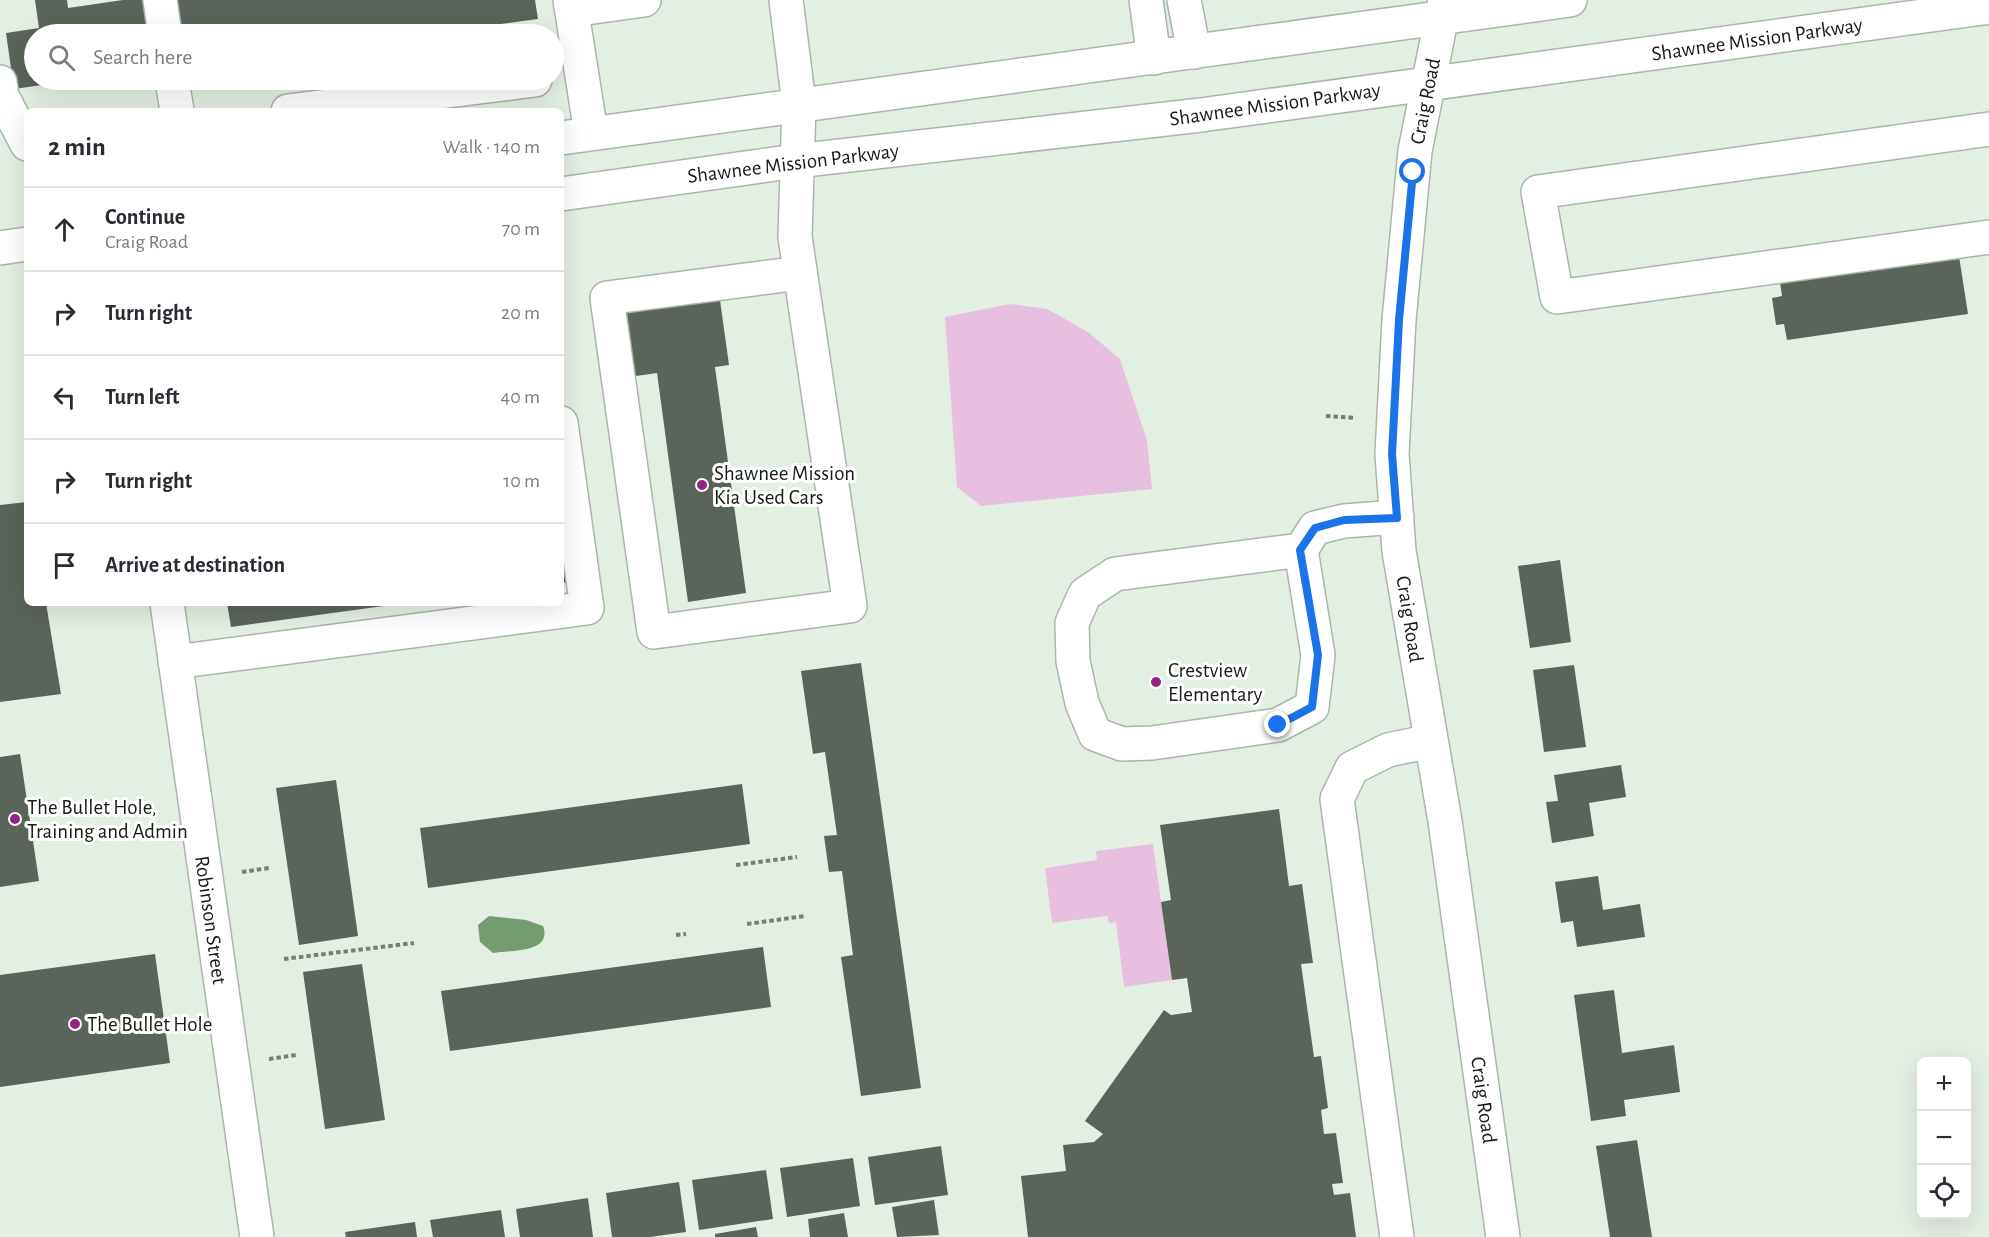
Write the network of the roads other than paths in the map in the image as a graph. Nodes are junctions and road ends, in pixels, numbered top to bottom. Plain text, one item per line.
1 (159, 0) edge
2 (644, 0) edge
3 (786, 0) edge
4 (1146, 0) edge
5 (1184, 0) edge
6 (1570, 0) edge
7 (571, 5) edge
8 (1989, 7) edge
9 (1444, 8) edge
10 (163, 24) edge
11 (1194, 52) junction
12 (1154, 58) junction
13 (568, 75) edge
14 (0, 82) edge
15 (1426, 84) junction
16 (174, 90) edge
17 (455, 90) edge
18 (799, 104) junction
19 (177, 108) edge
20 (312, 108) edge
21 (576, 135) edge
22 (1988, 136) edge
23 (24, 138) edge
24 (796, 161) junction
25 (564, 194) edge
26 (1989, 237) edge
27 (24, 244) edge
28 (0, 248) edge
29 (800, 273) junction
30 (564, 444) edge
31 (1397, 518) junction
32 (1300, 550) junction
33 (167, 606) edge
34 (175, 662) junction
35 (1431, 741) junction
36 (257, 1237) edge
37 (1397, 1237) edge
38 (1503, 1237) edge

1 - 10 main road
2 - 7 main road
3 - 18 main road
4 - 12 main road
5 - 11 main road
6 - 9 main road
7 - 13 main road
8 - 15 main road, Shawnee Mission Parkway
9 - 11 main road
9 - 15 main road, Craig Road
11 - 12 main road
12 - 18 main road
13 - 21 main road
14 - 23 main road
15 - 24 main road, Shawnee Mission Parkway
15 - 31 main road, Craig Road
16 - 19 main road
17 - 20 main road
18 - 21 main road
18 - 24 main road
22 - 26 main road
24 - 25 main road, Shawnee Mission Parkway
24 - 29 main road
27 - 28 main road
29 - 29 main road
30 - 34 main road
31 - 32 main road
31 - 35 main road, Craig Road
32 - 32 main road
33 - 34 main road, Robinson Street
34 - 36 main road, Robinson Street
35 - 37 main road
35 - 38 main road, Craig Road

